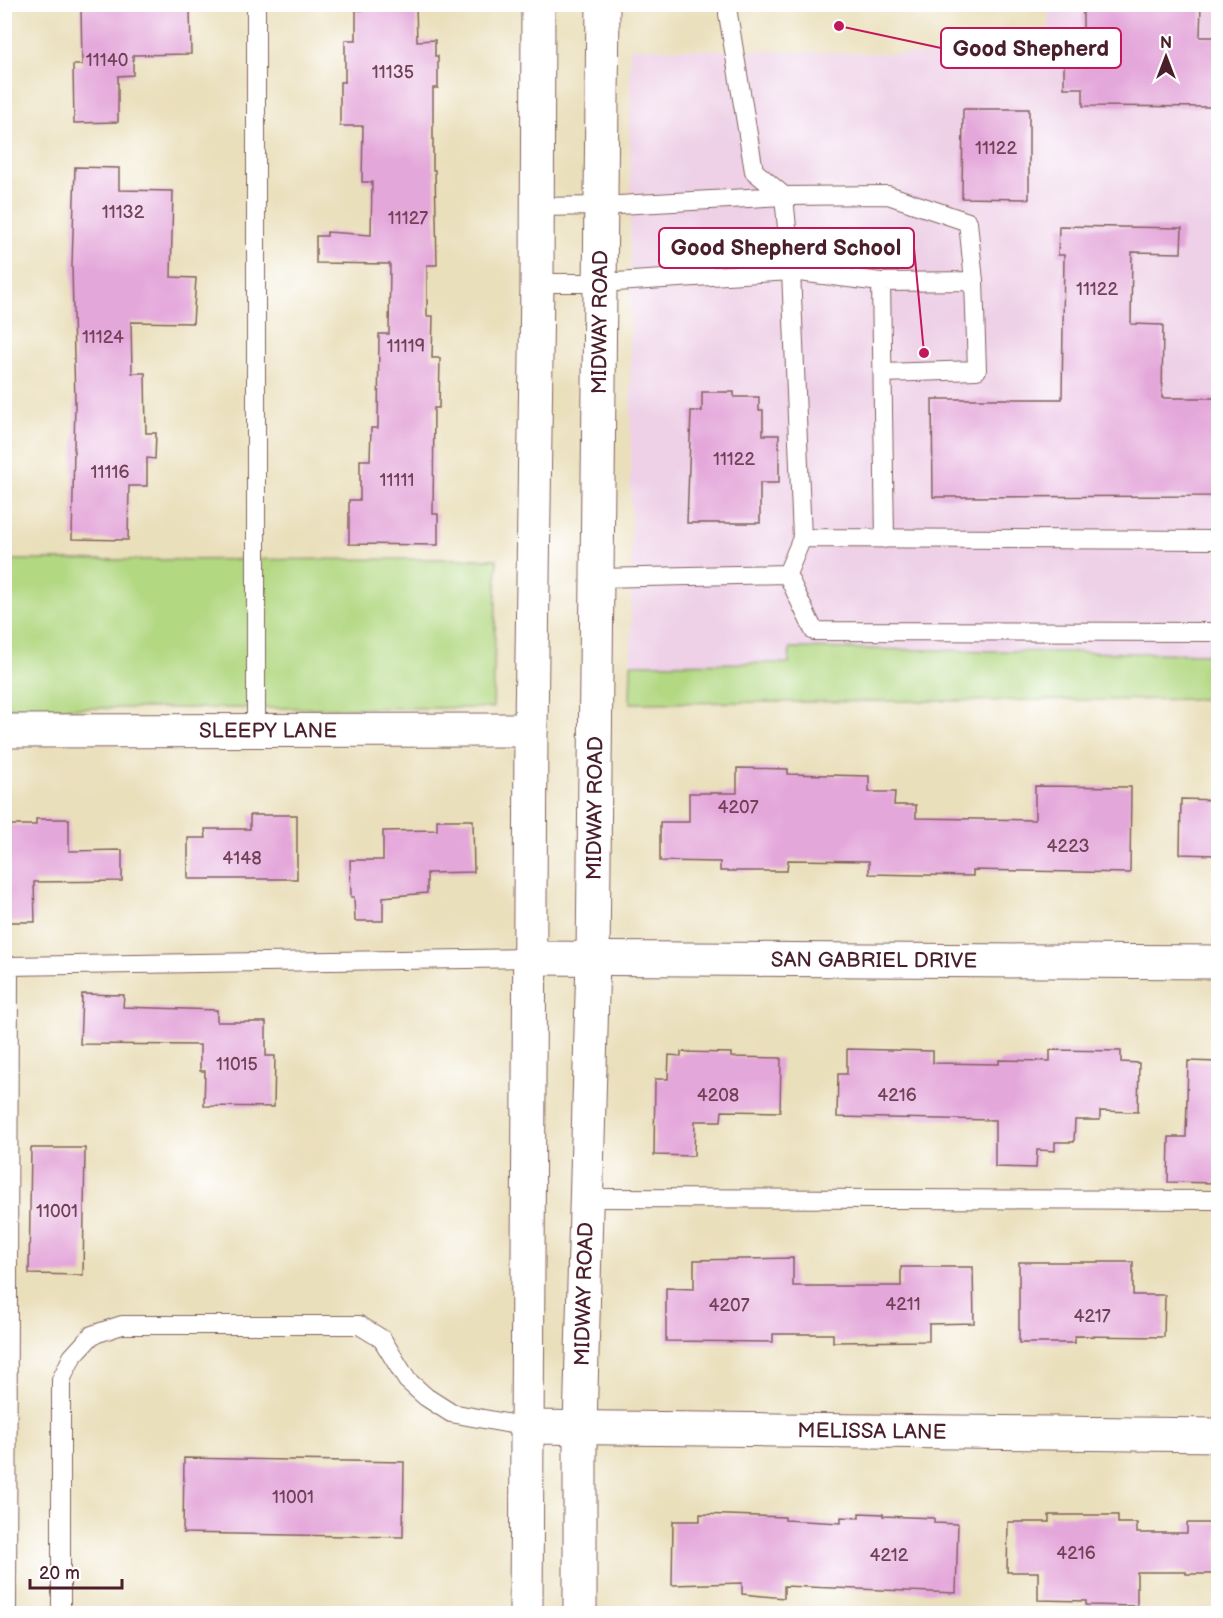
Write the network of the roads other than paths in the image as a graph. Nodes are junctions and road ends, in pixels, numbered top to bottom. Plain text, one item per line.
1 (256, 4) edge
2 (537, 4) edge
3 (603, 4) edge
4 (729, 4) edge
5 (784, 196) junction
6 (600, 206) junction
7 (537, 207) junction
8 (791, 272) junction
9 (974, 281) junction
10 (881, 282) junction
11 (537, 283) junction
12 (600, 283) junction
13 (883, 373) junction
14 (802, 538) junction
15 (885, 539) junction
16 (1218, 540) edge
17 (787, 574) junction
18 (597, 578) junction
19 (1218, 632) edge
20 (256, 730) junction
21 (531, 730) junction
22 (4, 731) edge
23 (530, 958) junction
24 (593, 959) junction
25 (1218, 962) edge
26 (586, 1198) junction
27 (1218, 1200) edge
28 (527, 1427) junction
29 (580, 1427) junction
30 (1218, 1435) edge
31 (7, 1614) edge
32 (61, 1614) edge
33 (526, 1614) edge
34 (580, 1614) edge

1 - 20 lane
2 - 7 main road
3 - 6 main road, MIDWAY ROAD
4 - 5 lane
5 - 6 lane
5 - 8 lane
5 - 9 lane
6 - 7 lane
6 - 12 main road, MIDWAY ROAD
7 - 11 main road
8 - 10 lane
8 - 12 lane
8 - 14 lane
9 - 10 lane
9 - 13 lane
10 - 13 lane
11 - 12 lane
11 - 21 main road
12 - 18 main road, MIDWAY ROAD
13 - 15 lane
14 - 15 lane
14 - 17 lane
15 - 16 lane
17 - 18 lane
17 - 19 lane
18 - 24 main road, MIDWAY ROAD
20 - 21 main road, SLEEPY LANE
20 - 22 main road, SLEEPY LANE
21 - 23 main road
23 - 24 main road, SAN GABRIEL DRIVE
23 - 28 main road
23 - 31 lane
24 - 25 main road, SAN GABRIEL DRIVE
24 - 26 main road, MIDWAY ROAD
26 - 27 lane
26 - 29 main road, MIDWAY ROAD
28 - 29 main road, MELISSA LANE
28 - 32 lane
28 - 33 main road
29 - 30 main road, MELISSA LANE
29 - 34 main road, MIDWAY ROAD

